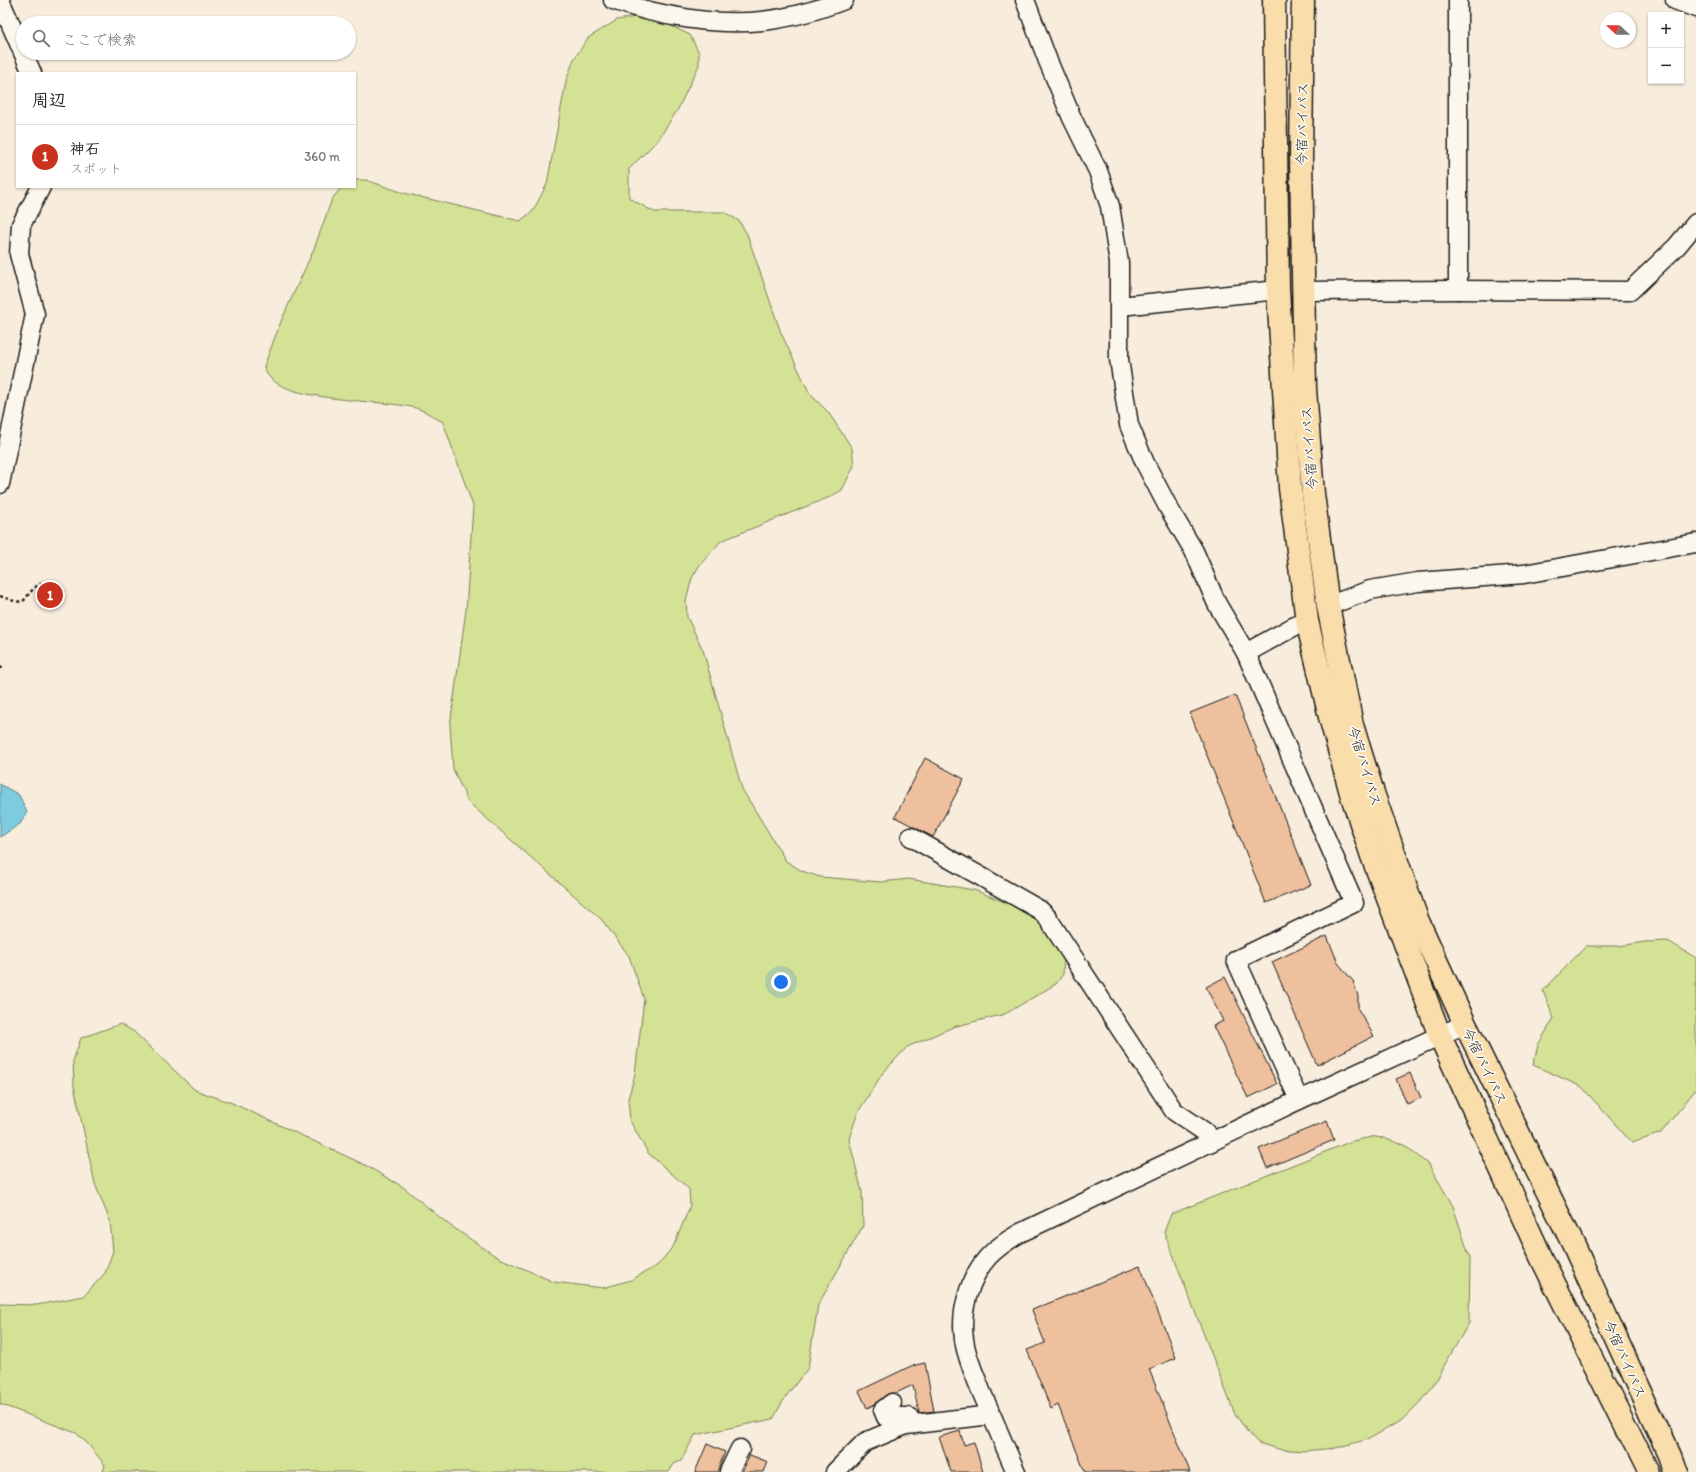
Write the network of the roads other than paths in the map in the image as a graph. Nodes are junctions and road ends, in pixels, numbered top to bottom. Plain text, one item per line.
1 (0, 0) edge
2 (612, 0) edge
3 (844, 0) edge
4 (1025, 0) edge
5 (1274, 0) edge
6 (1303, 0) edge
7 (1458, 0) edge
8 (1675, 0) edge
9 (1696, 8) edge
10 (16, 36) edge
11 (26, 60) edge
12 (32, 72) edge
13 (40, 188) edge
14 (1696, 223) edge
15 (1278, 290) junction
16 (1458, 290) junction
17 (1303, 291) junction
18 (1120, 306) junction
19 (0, 484) edge
20 (1696, 543) edge
21 (1328, 606) junction
22 (1307, 621) junction
23 (1246, 653) junction
24 (911, 836) dead end
25 (1465, 1024) junction
26 (1440, 1036) junction
27 (1299, 1100) junction
28 (1211, 1142) junction
29 (892, 1403) dead end
30 (991, 1415) junction
31 (910, 1424) junction
32 (740, 1449) dead end
33 (728, 1472) edge
34 (835, 1472) edge
35 (1016, 1472) edge
36 (1648, 1472) edge
37 (1675, 1472) edge

1 - 10 street
2 - 3 street
4 - 18 street
5 - 15 highway, 今宿バイパス
6 - 17 highway, 今宿バイパス
7 - 16 street
8 - 9 street
11 - 12 street
13 - 19 street
14 - 16 street
15 - 18 street
15 - 22 highway, 今宿バイパス
16 - 17 street
17 - 21 highway, 今宿バイパス
18 - 23 street
20 - 21 street
21 - 25 highway, 今宿バイパス
22 - 23 street
22 - 26 highway, 今宿バイパス
23 - 27 street
24 - 28 street
25 - 26 street
25 - 37 highway, 今宿バイパス
26 - 27 street
26 - 36 highway, 今宿バイパス
27 - 28 street
28 - 30 street
29 - 31 street
30 - 31 street
30 - 35 street
31 - 34 street
32 - 33 street

